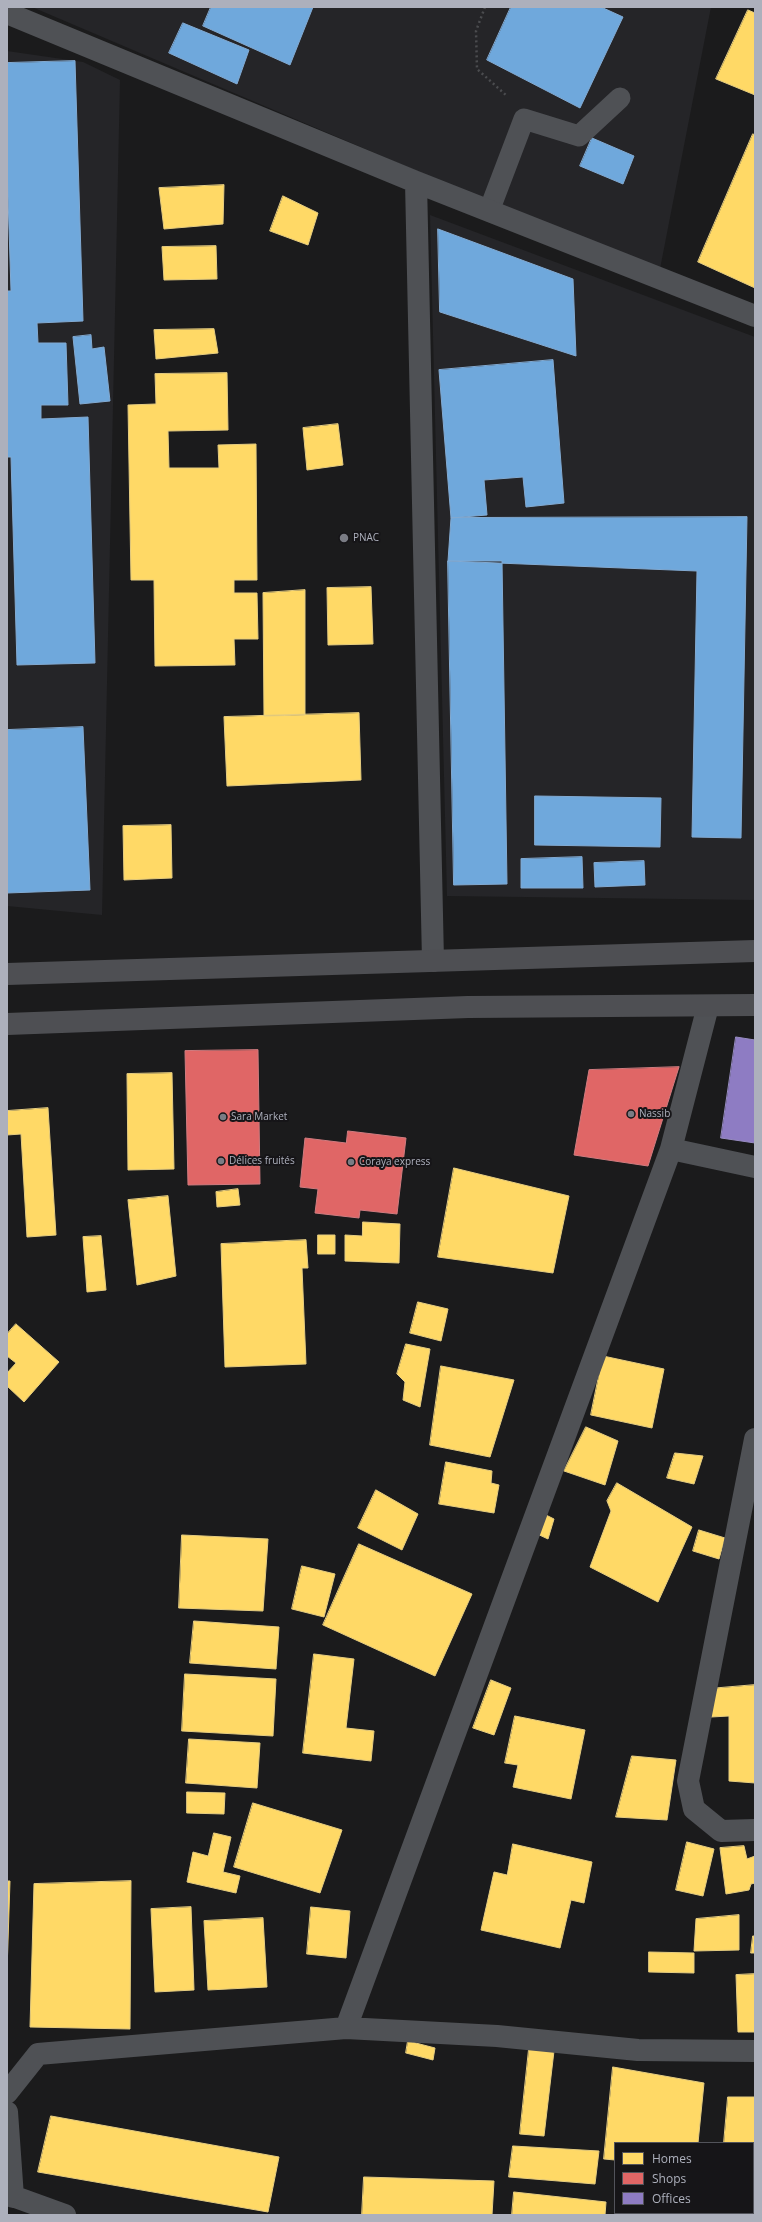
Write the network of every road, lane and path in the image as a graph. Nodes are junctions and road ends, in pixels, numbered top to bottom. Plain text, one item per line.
1 (485, 7) edge
2 (7, 13) edge
3 (620, 98) dead end
4 (524, 119) junction
5 (416, 182) junction
6 (489, 211) junction
7 (755, 316) edge
8 (755, 951) edge
9 (433, 961) junction
10 (7, 974) edge
11 (755, 1005) edge
12 (708, 1006) junction
13 (7, 1024) edge
14 (671, 1149) junction
15 (755, 1167) edge
16 (755, 1439) edge
17 (755, 1830) edge
18 (346, 2028) junction
19 (755, 2051) edge
20 (7, 2093) edge
21 (7, 2112) edge
22 (10, 2195) edge
23 (65, 2215) edge

1 - 4 path
2 - 5 street
3 - 4 lane
4 - 6 lane
5 - 6 street
5 - 9 street
6 - 7 street
8 - 9 main road
9 - 10 main road
11 - 12 main road
12 - 13 main road
12 - 14 street
14 - 15 street
14 - 18 street
16 - 17 street
18 - 19 street
18 - 20 street
21 - 22 street
22 - 23 street

